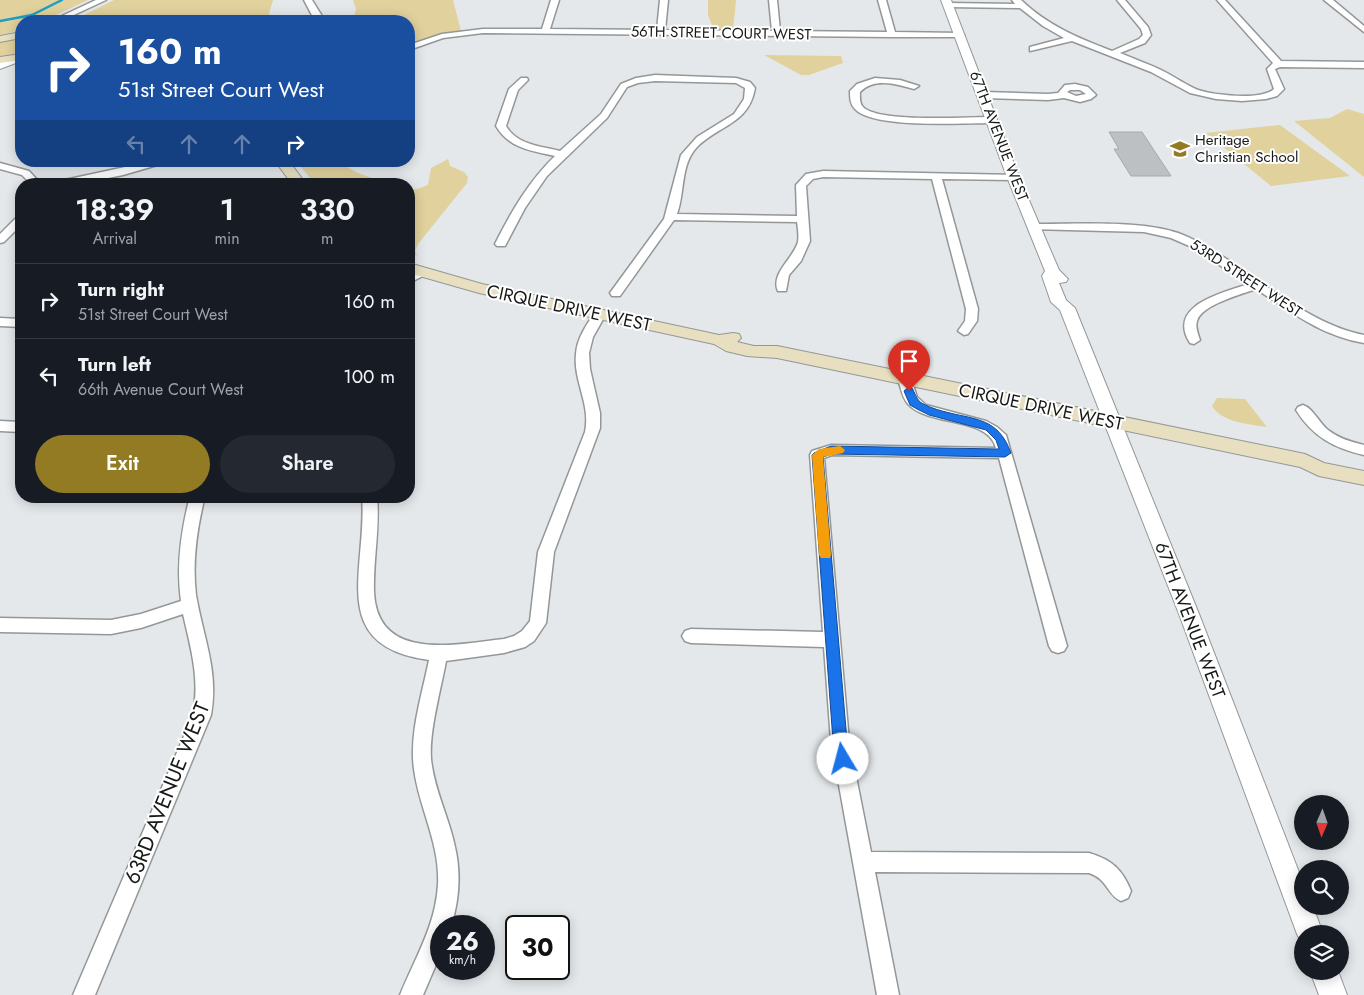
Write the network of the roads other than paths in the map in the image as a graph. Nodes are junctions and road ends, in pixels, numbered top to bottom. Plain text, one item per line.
1 (102, 0) edge
2 (308, 0) edge
3 (555, 0) edge
4 (664, 0) edge
5 (773, 0) edge
6 (882, 0) edge
7 (1121, 0) edge
8 (1221, 0) edge
9 (1328, 0) edge
10 (947, 3) edge
11 (1019, 3) edge
12 (70, 15) edge
13 (316, 15) edge
14 (1364, 29) edge
15 (545, 31) junction
16 (661, 32) junction
17 (776, 33) junction
18 (892, 35) junction
19 (960, 35) junction
20 (15, 36) edge
21 (1072, 38) junction
22 (0, 39) edge
23 (415, 46) edge
24 (1033, 49) dead end
25 (1111, 54) junction
26 (15, 58) edge
27 (0, 60) edge
28 (15, 60) edge
29 (1279, 64) junction
30 (1364, 65) edge
31 (0, 66) edge
32 (524, 80) dead end
33 (914, 86) dead end
34 (984, 95) junction
35 (1065, 95) dead end
36 (991, 120) junction
37 (562, 154) junction
38 (0, 166) edge
39 (143, 167) edge
40 (277, 167) edge
41 (286, 167) edge
42 (936, 176) junction
43 (1013, 177) junction
44 (32, 178) edge
45 (92, 178) edge
46 (286, 178) edge
47 (295, 178) edge
48 (670, 218) junction
49 (804, 219) junction
50 (15, 225) edge
51 (1034, 227) junction
52 (15, 236) edge
53 (2, 237) edge
54 (501, 244) dead end
55 (415, 270) edge
56 (1256, 285) junction
57 (782, 288) dead end
58 (616, 293) dead end
59 (600, 314) junction
60 (0, 322) edge
61 (15, 323) edge
62 (964, 331) dead end
63 (1364, 339) edge
64 (1194, 340) dead end
65 (905, 379) junction
66 (1303, 410) dead end
67 (1113, 422) junction
68 (0, 426) edge
69 (15, 427) edge
70 (1364, 450) edge
71 (1005, 453) junction
72 (1305, 461) junction
73 (1364, 469) edge
74 (1364, 478) edge
75 (196, 503) edge
76 (370, 503) edge
77 (190, 604) junction
78 (0, 625) edge
79 (691, 636) dead end
80 (832, 640) junction
81 (1058, 646) dead end
82 (439, 654) junction
83 (862, 862) junction
84 (1121, 891) dead end
85 (1307, 925) edge
86 (1327, 980) edge
87 (84, 995) edge
88 (411, 995) edge
89 (888, 995) edge
90 (1333, 995) edge

1 - 12 street
2 - 13 street
3 - 15 street
4 - 16 street
5 - 17 street
6 - 18 street
7 - 25 street
8 - 29 street
9 - 14 street
10 - 11 street
10 - 19 street, 67TH AVENUE WEST
11 - 21 street
15 - 16 street, 56TH STREET COURT WEST
15 - 23 street, 56TH STREET COURT WEST
16 - 17 street, 56TH STREET COURT WEST
17 - 18 street, 56TH STREET COURT WEST
18 - 19 street, 56TH STREET COURT WEST
19 - 34 street, 67TH AVENUE WEST
20 - 22 main road
21 - 24 street
21 - 25 street
25 - 29 street
26 - 27 main road
28 - 31 street
29 - 30 street
32 - 37 street
33 - 36 street
34 - 35 street
34 - 36 street, 67TH AVENUE WEST
36 - 43 street, 67TH AVENUE WEST
37 - 48 street
37 - 54 street
38 - 44 street
39 - 45 street
40 - 46 main road
41 - 47 main road
42 - 43 street
42 - 49 street
42 - 62 street
43 - 51 street, 67TH AVENUE WEST
48 - 49 street
48 - 58 street
49 - 57 street
50 - 53 street
51 - 56 street, 53RD STREET WEST
51 - 67 street, 67TH AVENUE WEST
52 - 53 street
55 - 59 main road, CIRQUE DRIVE WEST
56 - 63 street, 53RD STREET WEST
56 - 64 street
59 - 65 main road, CIRQUE DRIVE WEST
59 - 82 street
60 - 61 street
65 - 67 main road, CIRQUE DRIVE WEST
65 - 71 street
66 - 70 street
67 - 72 main road, CIRQUE DRIVE WEST
67 - 85 street, 67TH AVENUE WEST
68 - 69 street
71 - 80 street
71 - 81 street
72 - 73 main road, CIRQUE DRIVE WEST
72 - 74 main road, CIRQUE DRIVE WEST
75 - 77 street, 63RD AVENUE WEST
76 - 82 street
77 - 78 street
77 - 87 street, 63RD AVENUE WEST
79 - 80 street
80 - 83 street
82 - 88 street
83 - 84 street
83 - 89 street
86 - 90 street

